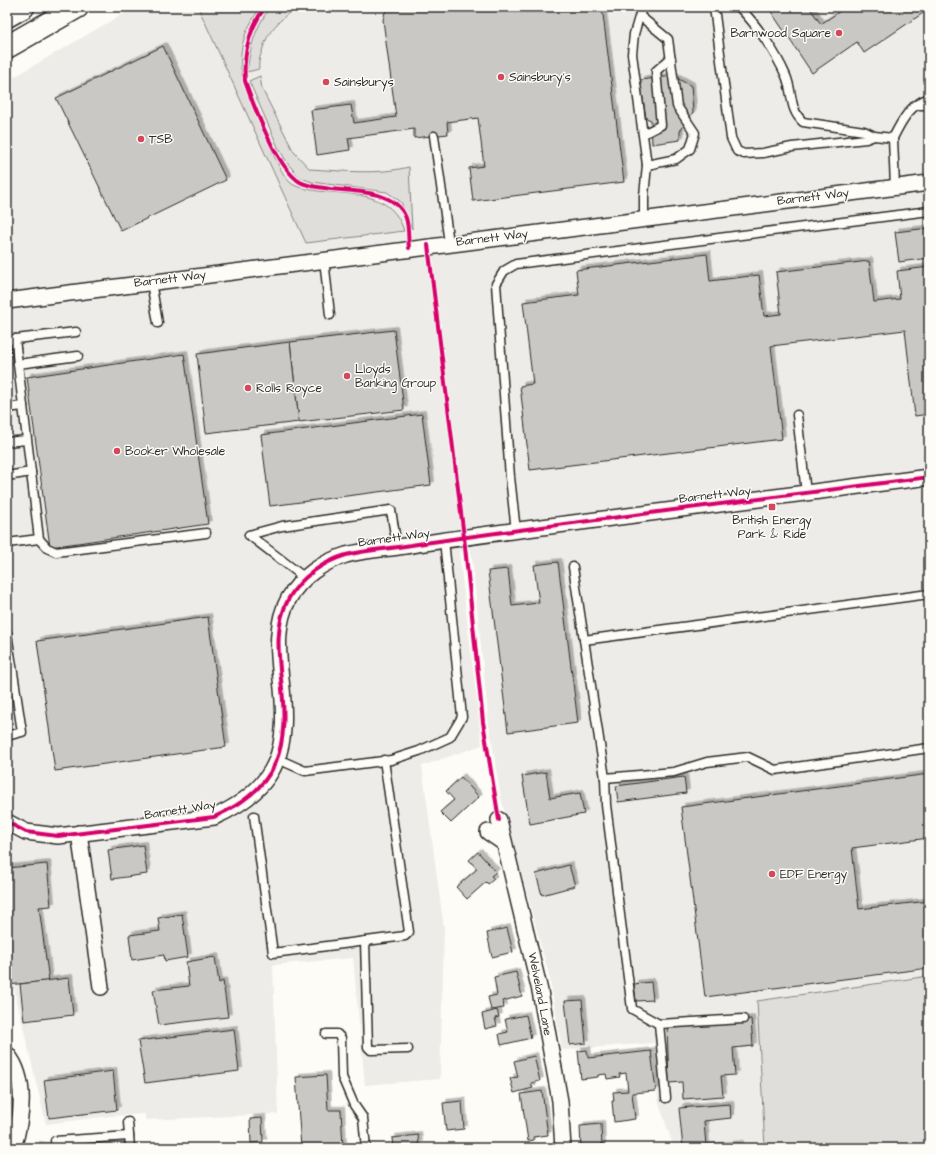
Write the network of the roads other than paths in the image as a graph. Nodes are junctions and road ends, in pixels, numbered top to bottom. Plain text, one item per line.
1 (23, 7) edge
2 (77, 7) edge
3 (642, 7) edge
4 (714, 7) edge
5 (739, 7) edge
6 (7, 16) edge
7 (640, 16) junction
8 (7, 47) edge
9 (670, 58) junction
10 (929, 98) edge
11 (914, 105) junction
12 (929, 105) edge
13 (643, 134) junction
14 (434, 136) dead end
15 (874, 136) junction
16 (893, 138) junction
17 (647, 165) junction
18 (929, 183) edge
19 (895, 187) junction
20 (929, 211) edge
21 (644, 219) junction
22 (449, 243) junction
23 (324, 259) junction
24 (151, 282) junction
25 (7, 301) edge
26 (330, 315) dead end
27 (158, 323) dead end
28 (76, 332) dead end
29 (11, 340) edge
30 (78, 356) dead end
31 (18, 364) junction
32 (23, 406) junction
33 (7, 408) edge
34 (797, 415) dead end
35 (26, 440) junction
36 (7, 442) edge
37 (31, 472) junction
38 (7, 476) edge
39 (929, 478) edge
40 (806, 493) junction
41 (516, 531) junction
42 (206, 532) dead end
43 (39, 539) junction
44 (444, 540) junction
45 (7, 544) edge
46 (396, 547) junction
47 (573, 567) dead end
48 (305, 578) junction
49 (929, 594) edge
50 (7, 633) edge
51 (584, 640) junction
52 (7, 736) edge
53 (929, 748) edge
54 (278, 759) junction
55 (384, 760) junction
56 (605, 778) junction
57 (254, 816) dead end
58 (500, 820) dead end
59 (7, 822) edge
60 (488, 832) dead end
61 (79, 834) junction
62 (504, 843) junction
63 (365, 941) junction
64 (101, 987) dead end
65 (744, 1019) dead end
66 (660, 1024) junction
67 (326, 1034) dead end
68 (408, 1049) dead end
69 (7, 1054) edge
70 (666, 1098) dead end
71 (128, 1122) dead end
72 (129, 1136) junction
73 (55, 1141) dead end
74 (13, 1148) edge
75 (130, 1148) edge
76 (366, 1148) edge
77 (563, 1148) edge

1 - 6 highway
2 - 8 highway
3 - 7 lane
4 - 15 lane
5 - 15 lane
7 - 9 lane
7 - 13 lane
9 - 13 lane
9 - 17 lane
10 - 11 lane
11 - 12 lane
11 - 16 lane
13 - 17 lane
14 - 22 lane
15 - 16 lane
16 - 19 lane
17 - 21 lane
18 - 19 street, Barnett Way
19 - 21 street, Barnett Way
20 - 41 lane
21 - 22 street, Barnett Way
22 - 23 street, Barnett Way
23 - 24 street, Barnett Way
23 - 26 lane
24 - 25 street, Barnett Way
24 - 27 lane
28 - 29 lane
29 - 31 lane
30 - 31 lane
31 - 32 lane
32 - 33 lane
32 - 35 lane
34 - 40 lane
35 - 36 lane
35 - 37 lane
37 - 38 lane
37 - 43 lane
39 - 40 street, Barnett Way
40 - 41 street, Barnett Way
41 - 44 street, Barnett Way
42 - 43 lane
43 - 45 lane
44 - 46 street, Barnett Way
44 - 55 lane
46 - 48 street, Barnett Way
46 - 48 lane
47 - 51 lane
48 - 54 street, Barnett Way
49 - 51 lane
50 - 52 lane
51 - 56 lane
53 - 56 lane
54 - 55 lane
54 - 61 street, Barnett Way
55 - 63 lane
56 - 66 lane
57 - 63 lane
58 - 62 street, Welveland Lane
59 - 61 street, Barnett Way
60 - 62 street
61 - 64 street
62 - 77 street, Welveland Lane
63 - 68 lane
65 - 66 lane
66 - 70 lane
67 - 76 lane
69 - 74 street
71 - 72 lane
72 - 73 lane
72 - 75 lane

